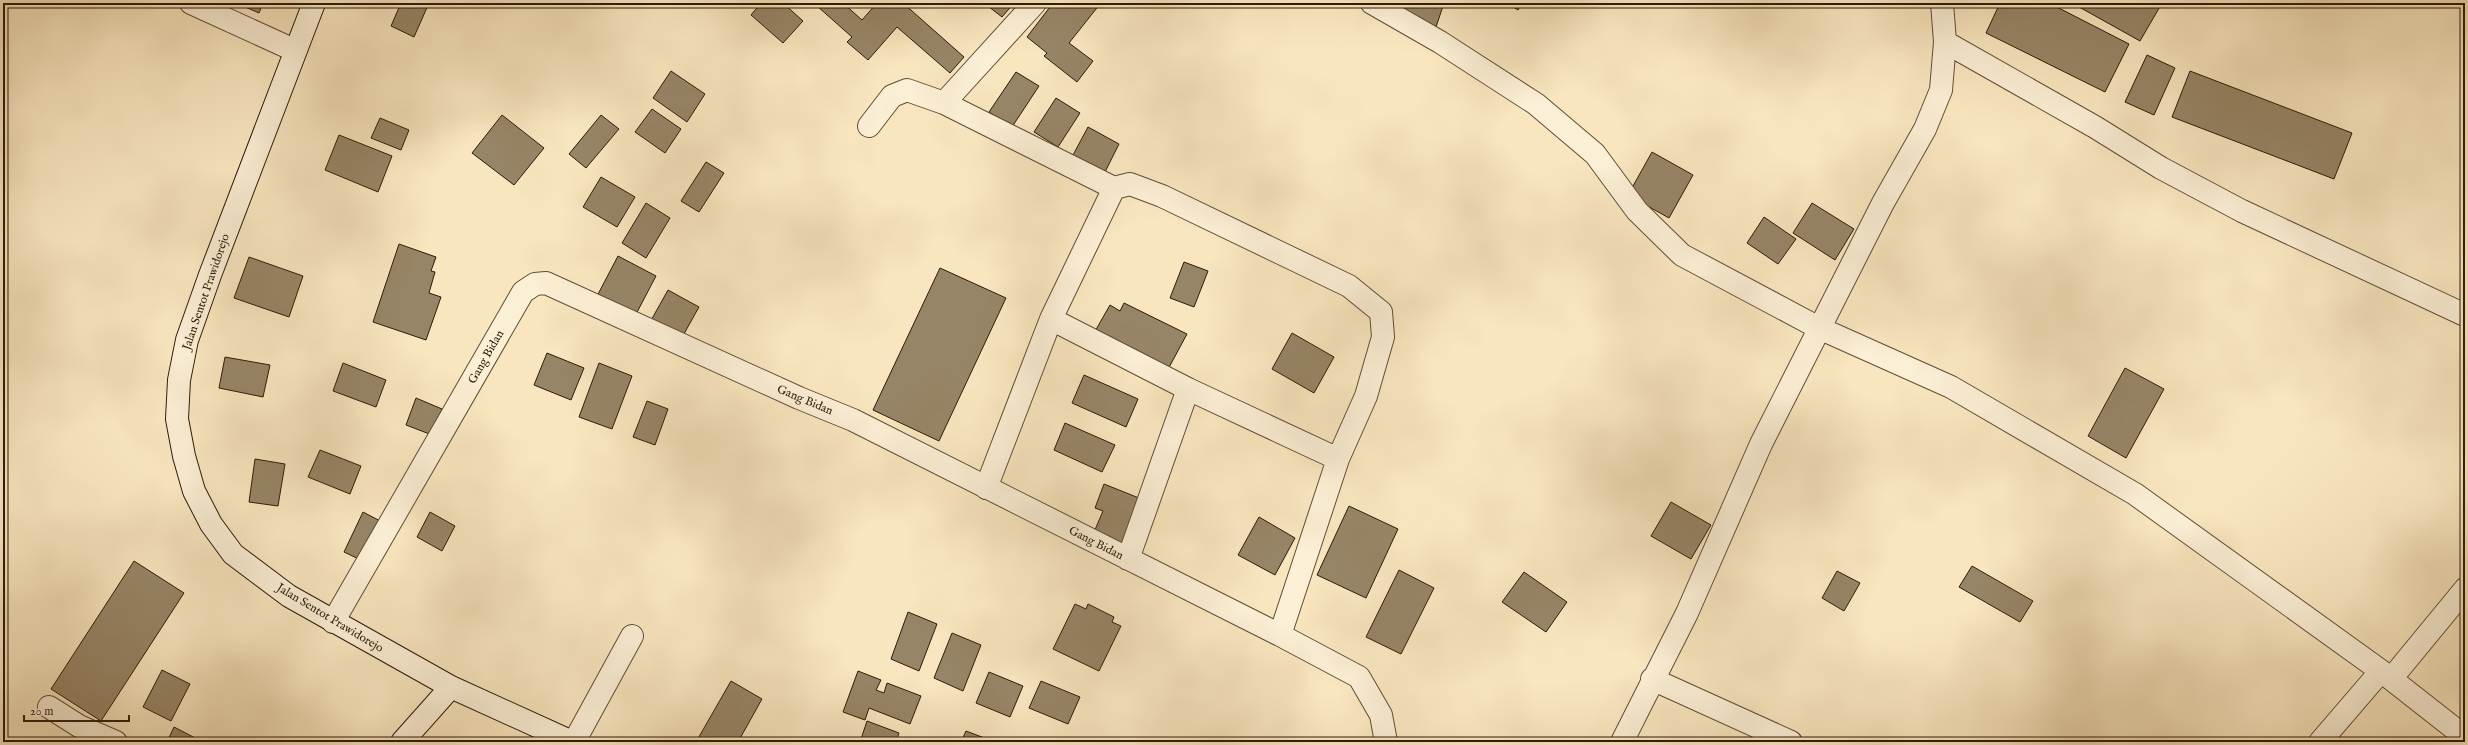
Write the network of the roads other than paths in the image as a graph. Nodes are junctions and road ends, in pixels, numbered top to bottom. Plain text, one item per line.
1 (191, 3) edge
2 (314, 3) edge
3 (1035, 3) edge
4 (1372, 3) edge
5 (1942, 3) edge
6 (1946, 42) junction
7 (294, 50) junction
8 (944, 103) junction
9 (869, 126) dead end
10 (1114, 188) junction
11 (2465, 315) edge
12 (1051, 319) junction
13 (1819, 328) junction
14 (1188, 389) junction
15 (1338, 459) junction
16 (986, 488) junction
17 (1128, 558) junction
18 (2465, 589) edge
19 (333, 622) junction
20 (1280, 635) junction
21 (632, 636) dead end
22 (2386, 675) junction
23 (1652, 679) junction
24 (451, 687) junction
25 (49, 708) dead end
26 (2465, 737) edge
27 (116, 742) edge
28 (402, 742) edge
29 (573, 742) edge
30 (1386, 742) edge
31 (1622, 742) edge
32 (1791, 742) edge
33 (2320, 742) edge

1 - 7 street
2 - 7 street, Jalan Sentot Prawidorejo
3 - 8 street
4 - 13 street
5 - 6 street
6 - 11 street
6 - 13 street
7 - 19 street, Jalan Sentot Prawidorejo
8 - 9 street
8 - 10 street
10 - 12 street
10 - 15 street
12 - 14 street
12 - 16 street
13 - 22 street
13 - 23 street
14 - 15 street
14 - 17 street
15 - 20 street
16 - 17 street, Gang Bidan
16 - 19 street, Gang Bidan
17 - 20 street, Gang Bidan
18 - 22 street
19 - 24 street, Jalan Sentot Prawidorejo
20 - 30 street, Gang Bidan
21 - 29 street
22 - 26 street
22 - 33 street
23 - 31 street
23 - 32 street
24 - 28 street
24 - 29 street, Jalan Sentot Prawidorejo
25 - 27 street

